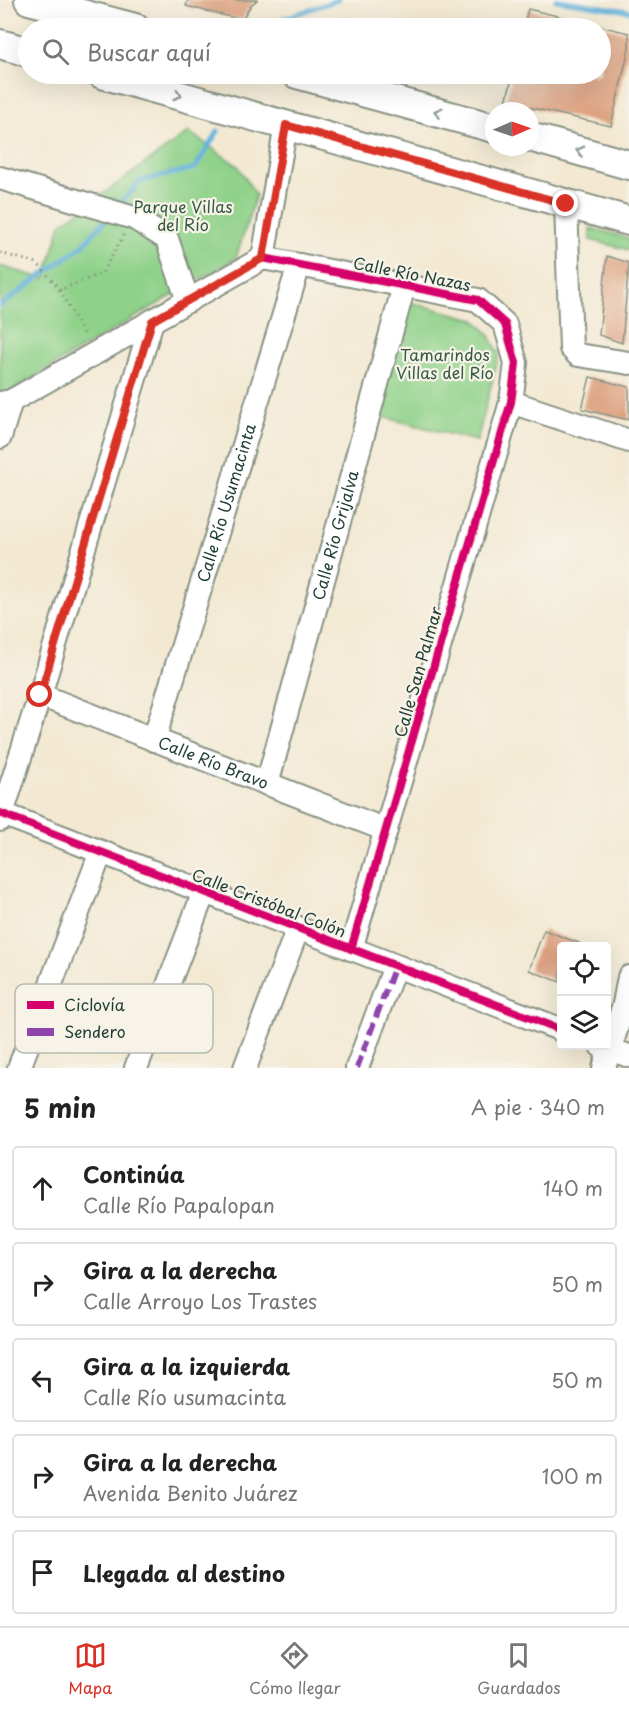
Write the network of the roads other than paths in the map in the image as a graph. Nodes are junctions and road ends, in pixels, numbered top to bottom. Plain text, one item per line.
1 (29, 0) edge
2 (94, 18) edge
3 (0, 44) edge
4 (18, 49) edge
5 (140, 84) edge
6 (333, 84) edge
7 (286, 125) junction
8 (485, 126) edge
9 (539, 140) edge
10 (629, 165) edge
11 (0, 178) edge
12 (566, 204) junction
13 (629, 220) edge
14 (263, 258) junction
15 (299, 266) junction
16 (404, 286) junction
17 (188, 301) junction
18 (152, 321) junction
19 (629, 363) edge
20 (6, 402) edge
21 (511, 402) junction
22 (0, 437) edge
23 (629, 441) edge
24 (40, 695) junction
25 (154, 740) junction
26 (267, 784) junction
27 (1, 816) edge
28 (386, 830) junction
29 (101, 852) junction
30 (204, 892) junction
31 (297, 928) junction
32 (351, 949) junction
33 (395, 966) junction
34 (629, 977) edge
35 (51, 984) edge
36 (168, 984) edge
37 (557, 1028) edge
38 (25, 1053) edge
39 (142, 1053) edge
40 (611, 1055) edge
41 (19, 1068) edge
42 (136, 1068) edge
43 (245, 1068) edge
44 (357, 1068) edge

1 - 2 main road
3 - 4 main road
5 -> 7 main road
8 -> 6 main road
7 - 12 main road
7 - 14 street
10 -> 9 main road
11 - 17 street
12 - 13 main road
12 - 19 street
14 - 15 street, Calle Río Nazas
14 - 17 street
15 - 16 street, Calle Río Nazas
15 - 25 street, Calle Río Usumacinta
16 - 21 street, Calle Río Nazas
16 - 26 street, Calle Río Grijalva
17 - 18 street
18 - 20 street
18 - 24 street
20 - 22 street
21 - 23 street
21 - 28 street, Calle San Palmar
24 - 25 street, Calle Río Bravo
24 - 27 street
25 - 26 street, Calle Río Bravo
26 - 28 street, Calle Río Bravo
27 - 29 street, Calle Cristóbal Colón
28 - 32 street, Calle San Palmar
29 - 30 street, Calle Cristóbal Colón
29 - 35 street
30 - 31 street, Calle Cristóbal Colón
30 - 36 street
31 - 32 street, Calle Cristóbal Colón
31 - 43 street
32 - 33 street, Calle Cristóbal Colón
33 - 37 street, Calle Cristóbal Colón
33 - 44 street
34 - 40 street
38 - 41 street
39 - 42 street

